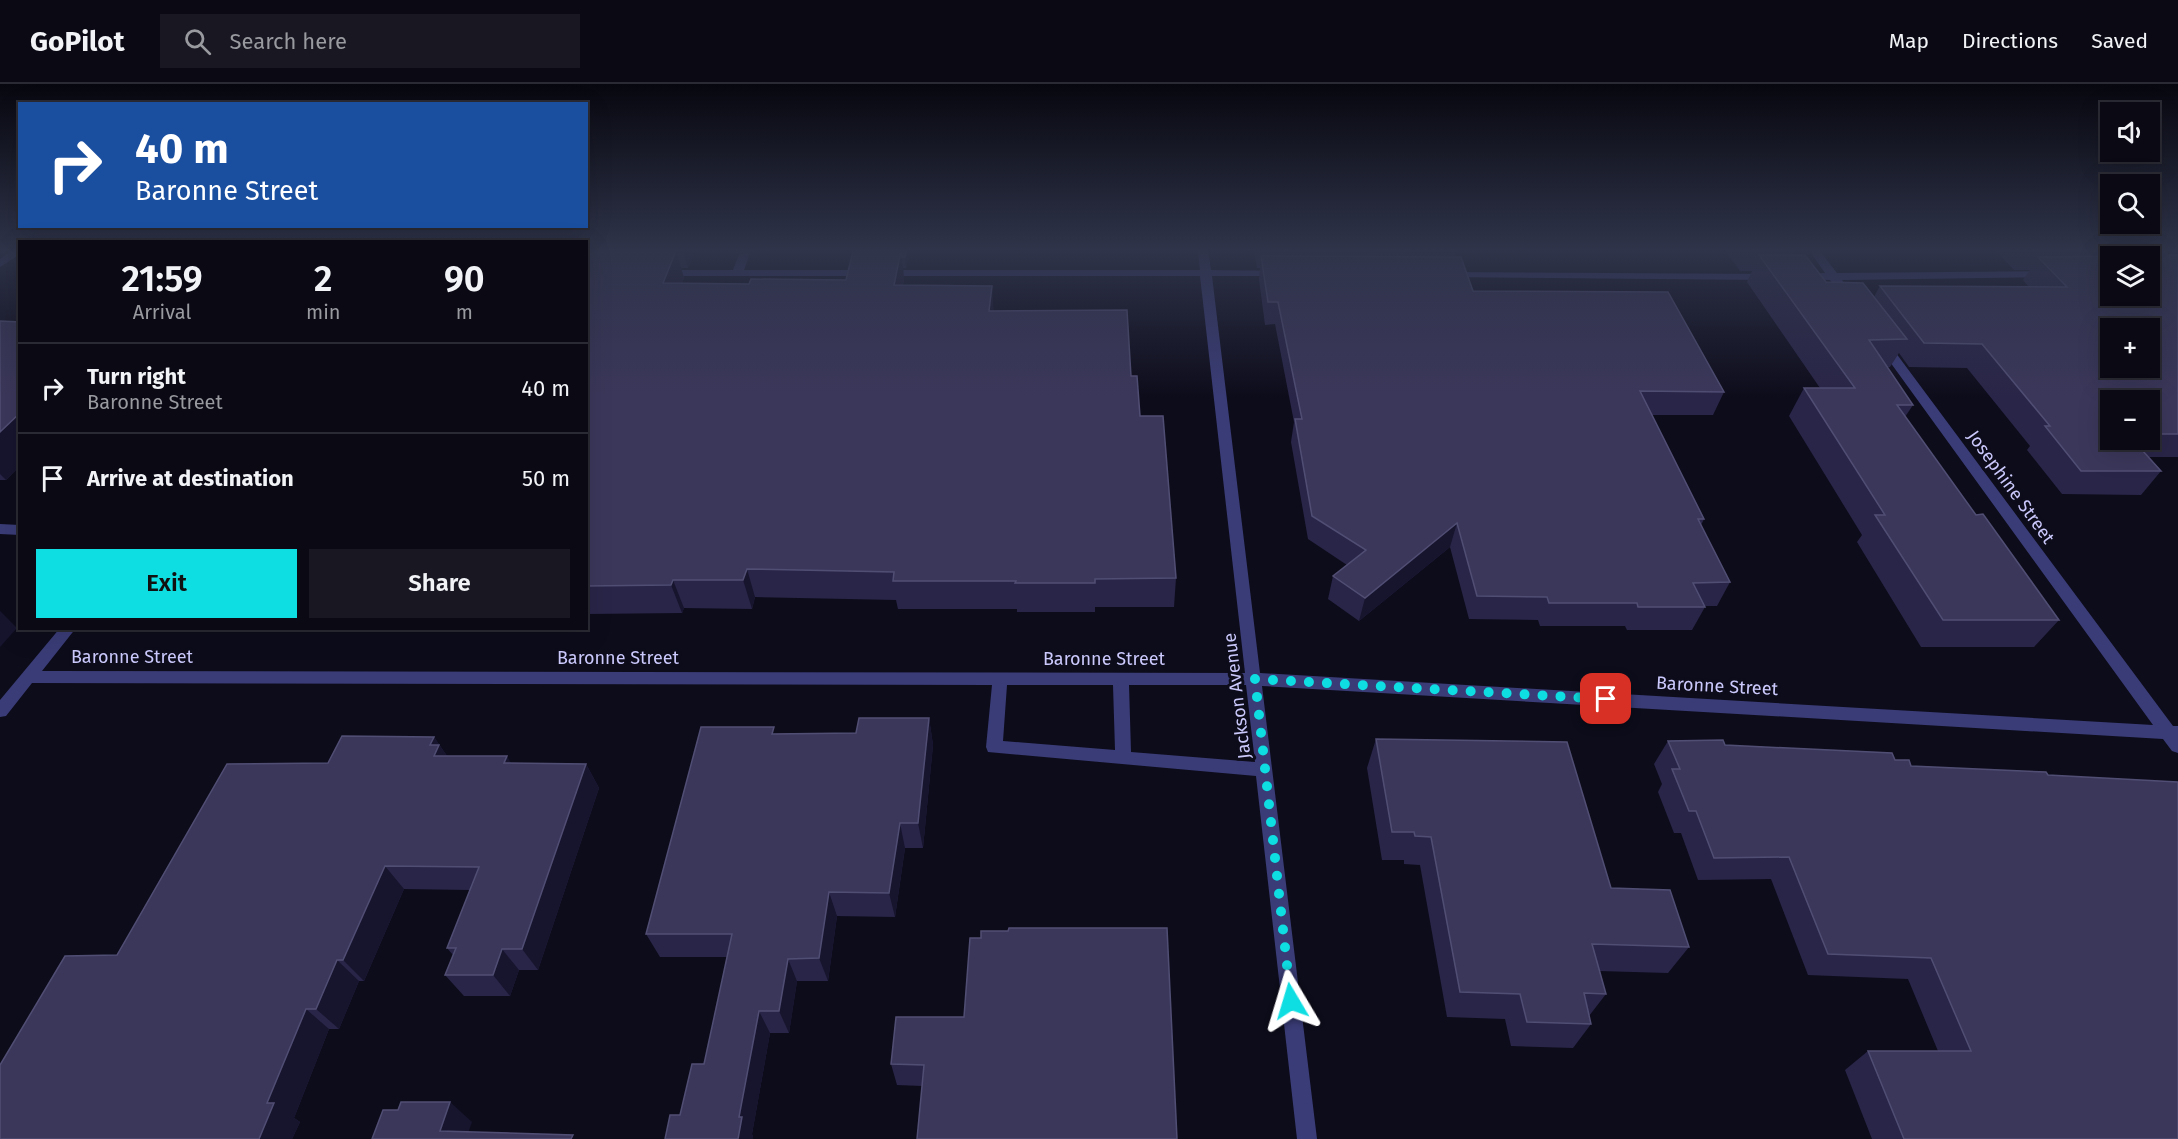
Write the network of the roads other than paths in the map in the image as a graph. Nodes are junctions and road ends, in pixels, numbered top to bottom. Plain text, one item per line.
1 (1209, 299) edge
2 (1877, 336) edge
3 (0, 529) edge
4 (18, 530) edge
5 (67, 630) edge
6 (29, 676) junction
7 (1000, 678) junction
8 (1121, 679) junction
9 (1255, 679) junction
10 (0, 711) edge
11 (2173, 732) edge
12 (2178, 746) edge
13 (1123, 758) junction
14 (1265, 770) junction
15 (1307, 1139) edge

1 - 9 street, Jackson Avenue
2 - 11 street, Josephine Street
3 - 4 street
5 - 6 street
6 - 7 street, Baronne Street
6 - 10 street
7 - 8 street, Baronne Street
7 - 13 street
8 - 9 street, Baronne Street
8 - 13 street
9 - 11 street, Baronne Street
9 - 14 street, Jackson Avenue
11 - 12 street, Josephine Street
13 - 14 street
14 - 15 street, Jackson Avenue

